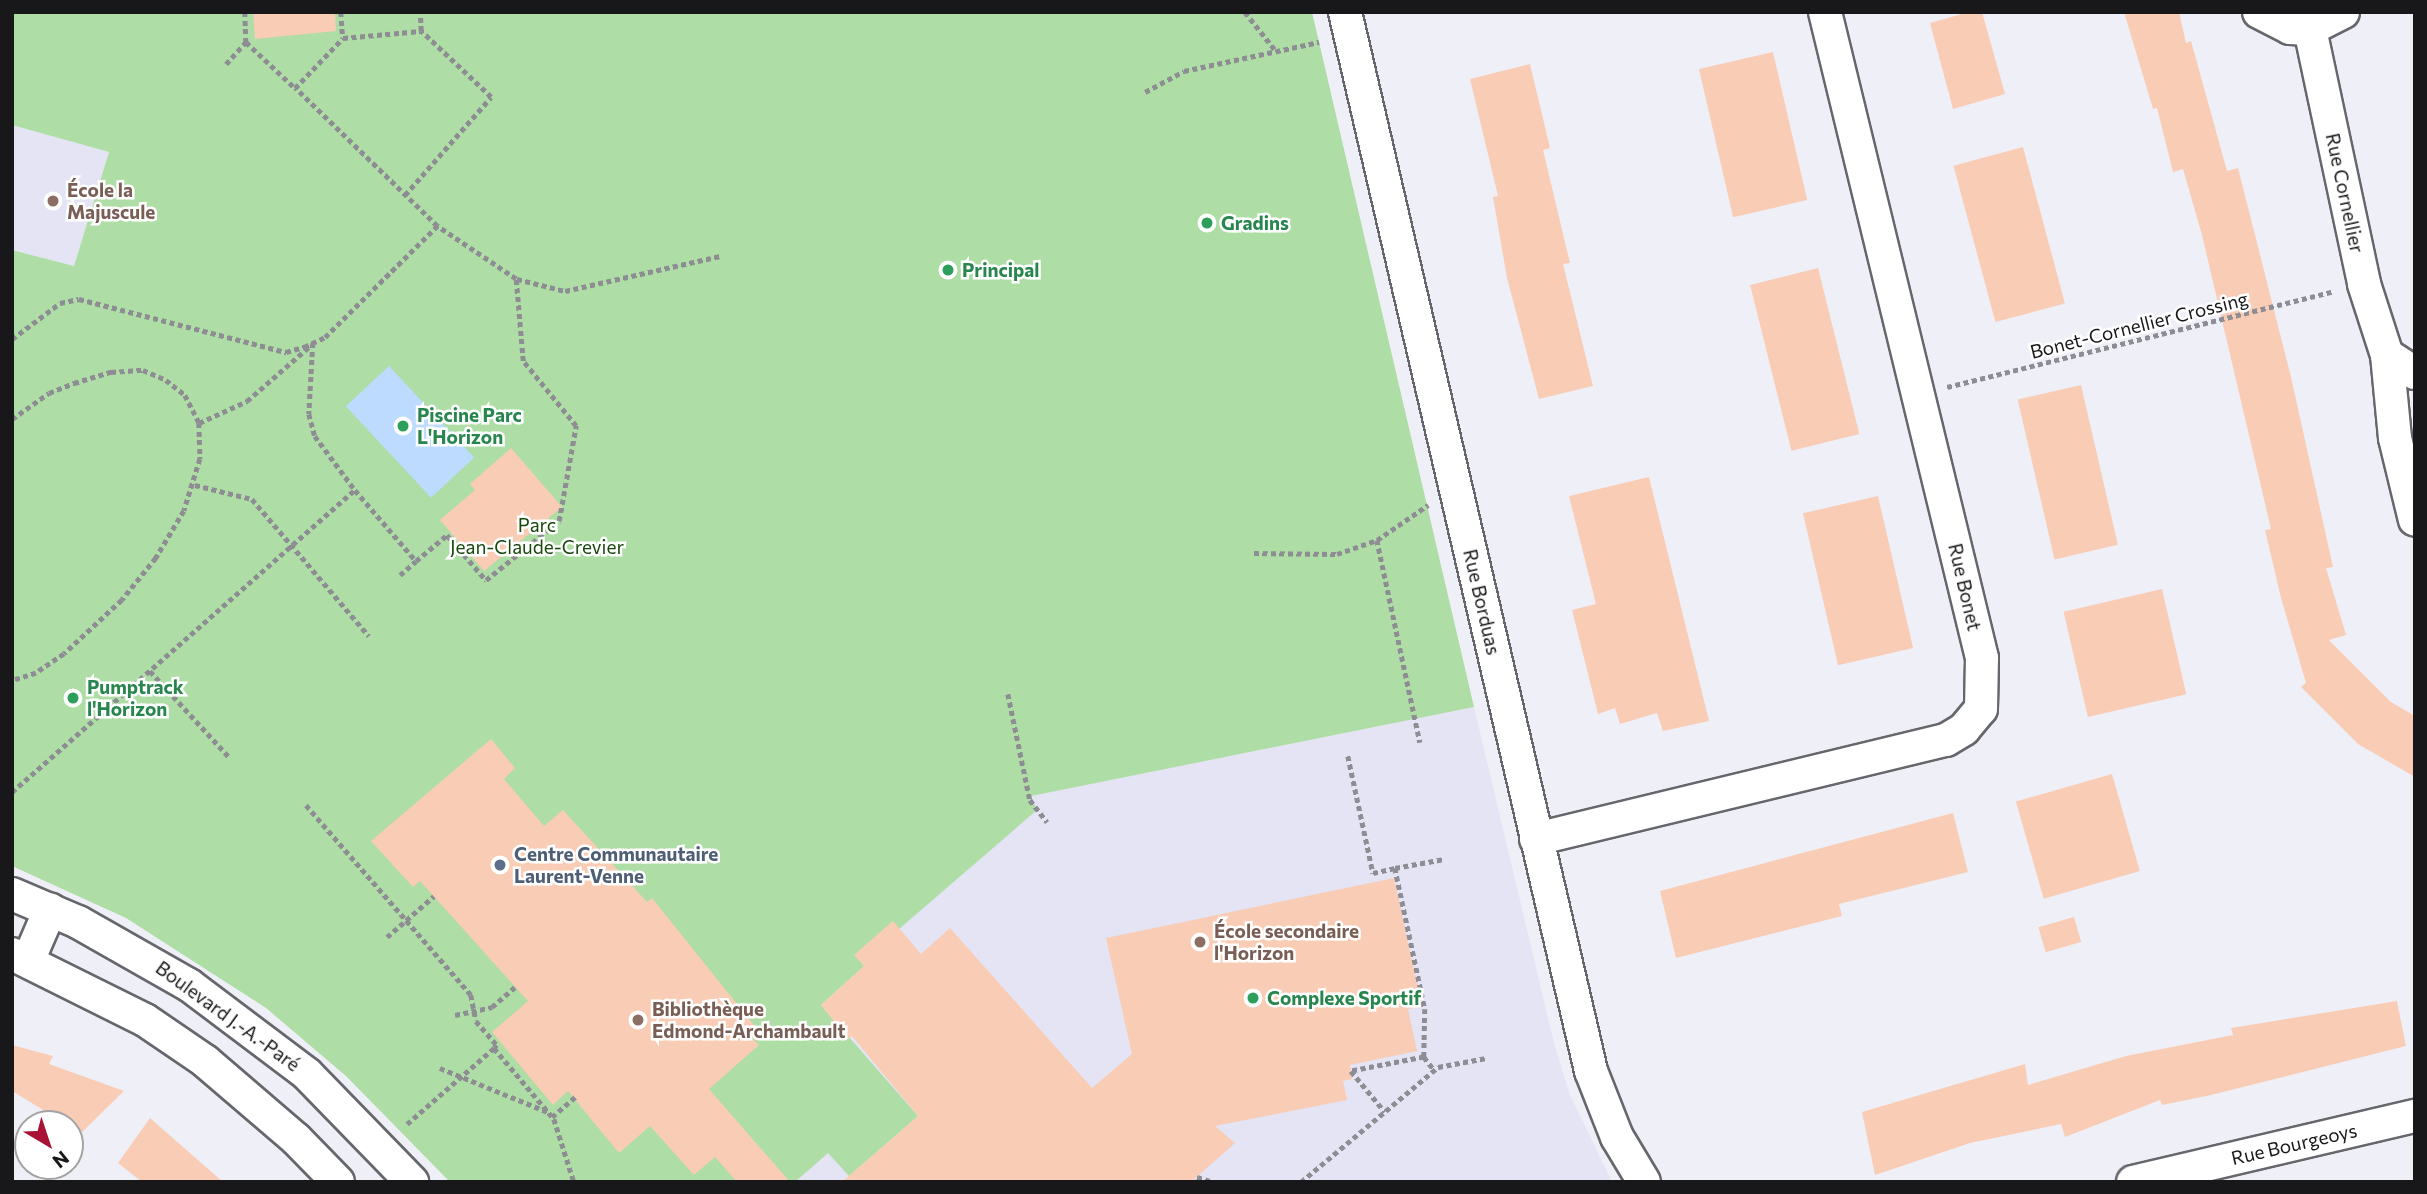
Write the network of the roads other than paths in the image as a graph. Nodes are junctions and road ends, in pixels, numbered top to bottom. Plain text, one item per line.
1 (1345, 12) edge
2 (1825, 12) edge
3 (2259, 12) edge
4 (2343, 12) edge
5 (2311, 29) junction
6 (2387, 355) junction
7 (2415, 373) edge
8 (2415, 520) edge
9 (1536, 839) junction
10 (12, 894) edge
11 (50, 910) junction
12 (20, 957) edge
13 (2415, 1116) edge
14 (338, 1182) edge
15 (412, 1182) edge
16 (1644, 1182) edge
17 (2133, 1182) edge

1 - 9 street, Rue Borduas
2 - 9 street, Rue Bonet
3 - 5 street
4 - 5 street
5 - 6 street, Rue Cornellier
6 - 7 street
6 - 8 street, Rue Cornellier
9 - 16 street, Rue Borduas
10 - 11 street, Boulevard J.-A.-Paré
11 - 12 street
11 - 15 street, Boulevard J.-A.-Paré
12 - 14 street
13 - 17 street, Rue Bourgeoys

